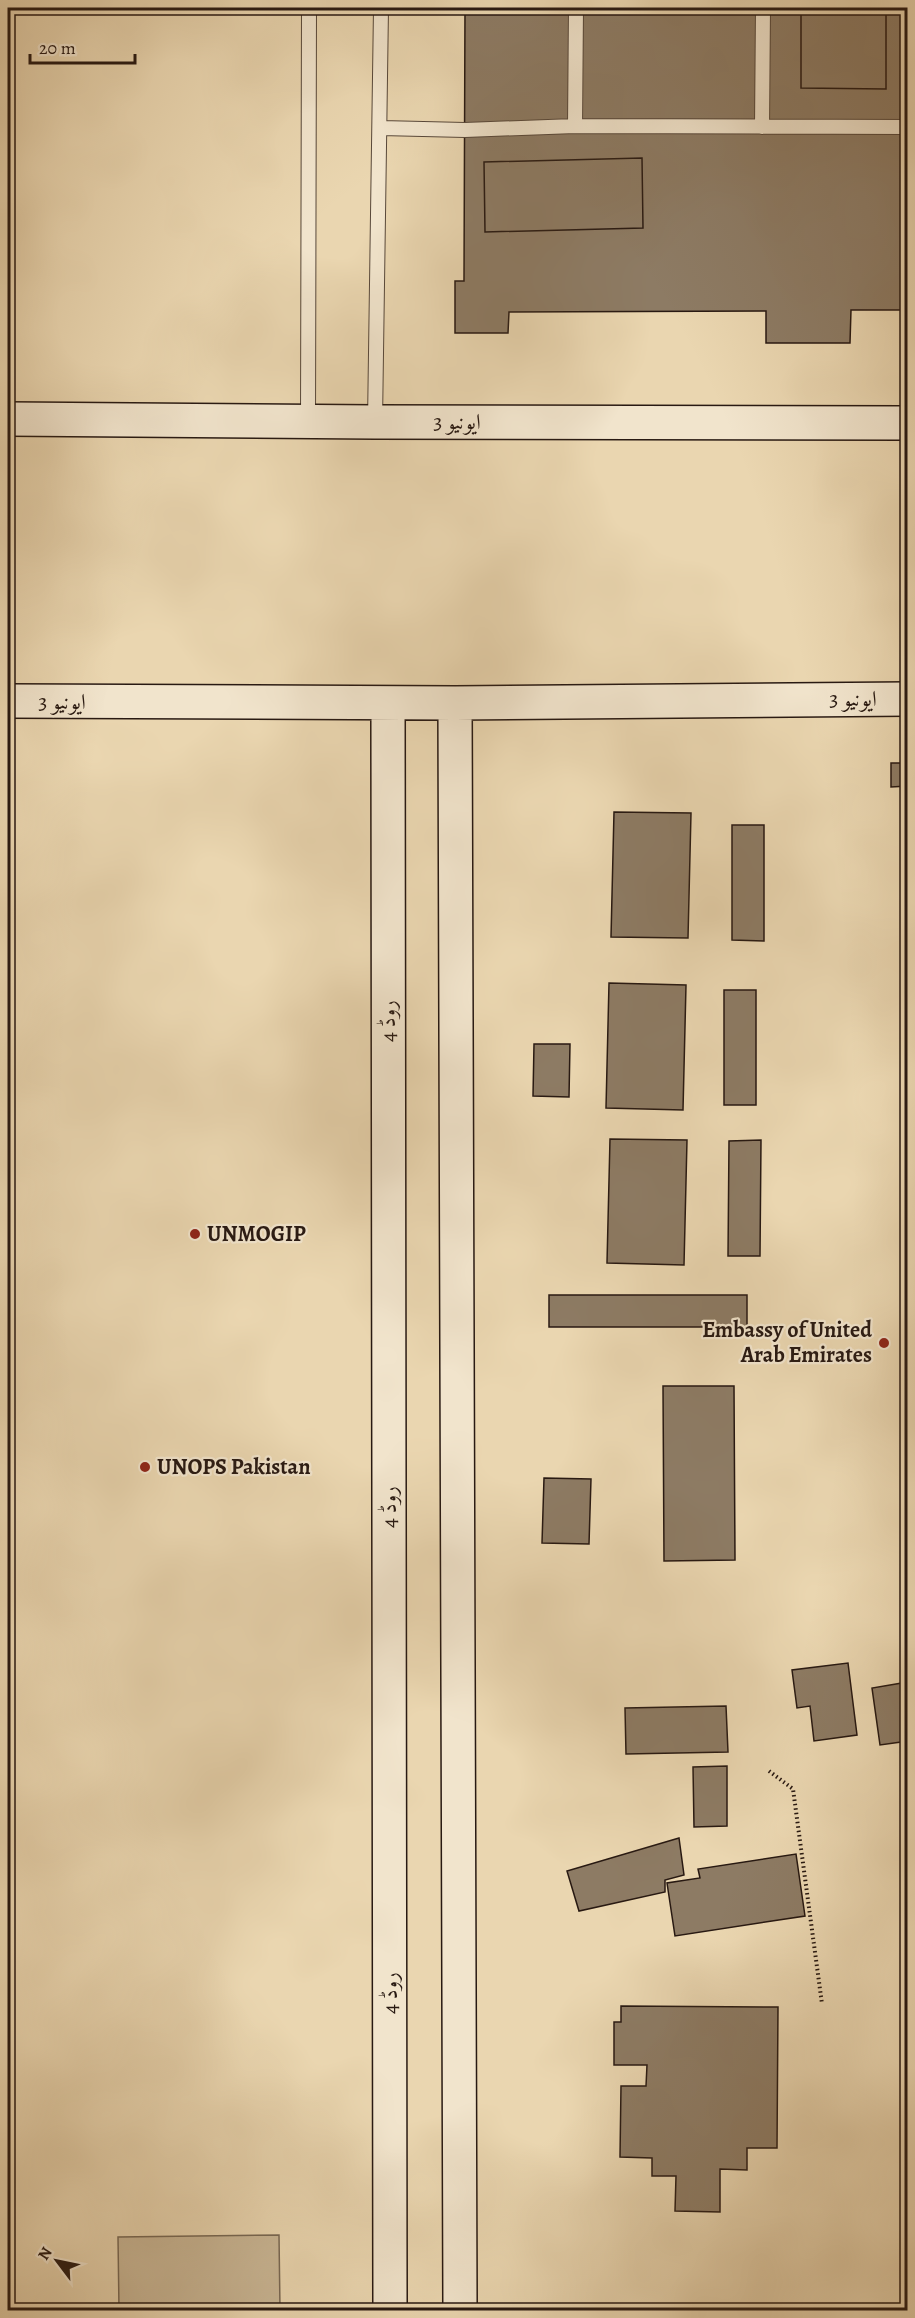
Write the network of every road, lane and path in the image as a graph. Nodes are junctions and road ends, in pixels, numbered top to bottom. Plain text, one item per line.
1 (309, 8) edge
2 (381, 8) edge
3 (576, 8) edge
4 (763, 8) edge
5 (575, 126) junction
6 (762, 127) junction
7 (908, 127) edge
8 (381, 128) junction
9 (8, 419) edge
10 (308, 421) junction
11 (375, 422) junction
12 (908, 423) edge
13 (908, 699) edge
14 (8, 701) edge
15 (388, 703) junction
16 (455, 703) junction
17 (769, 1771) dead end
18 (822, 2004) dead end
19 (390, 2310) edge
20 (460, 2310) edge

1 - 10 lane
2 - 8 lane
3 - 5 lane
4 - 6 lane
5 - 6 lane
5 - 8 lane
6 - 7 lane
8 - 11 lane
9 - 10 street, ایونیو 3
10 - 11 street, ایونیو 3
11 - 12 street, ایونیو 3
13 - 16 street, ایونیو 3
14 - 15 street, ایونیو 3
15 - 16 street, ایونیو 3
15 - 19 street, روڈ 4
16 - 20 street
17 - 18 path

